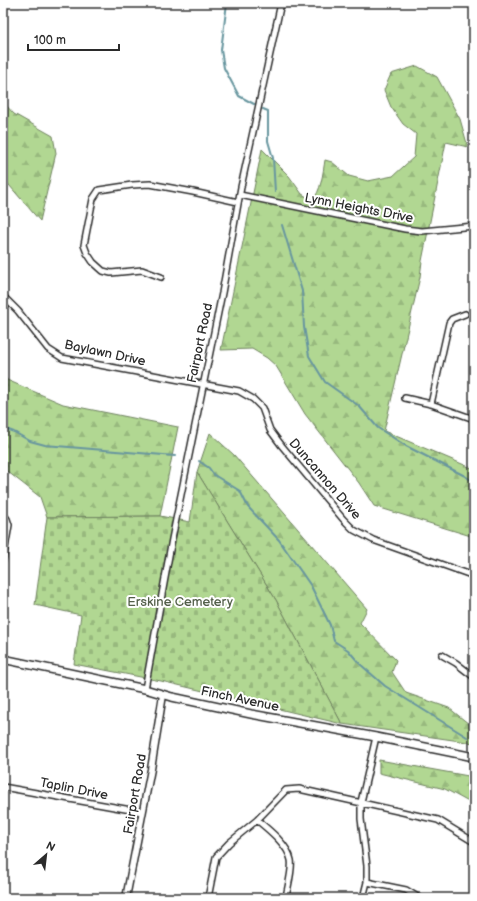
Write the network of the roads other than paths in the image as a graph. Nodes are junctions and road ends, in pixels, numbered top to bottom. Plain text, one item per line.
1 (281, 3) edge
2 (240, 194) junction
3 (238, 202) junction
4 (474, 226) edge
5 (161, 277) dead end
6 (3, 296) edge
7 (465, 314) dead end
8 (203, 385) junction
9 (405, 398) dead end
10 (431, 404) junction
11 (474, 419) edge
12 (3, 514) edge
13 (3, 560) edge
14 (474, 576) edge
15 (442, 655) dead end
16 (3, 659) edge
17 (474, 677) edge
18 (145, 689) junction
19 (163, 695) junction
20 (376, 737) junction
21 (474, 757) edge
22 (3, 787) edge
23 (361, 802) junction
24 (142, 812) junction
25 (257, 820) junction
26 (474, 842) edge
27 (367, 882) junction
28 (126, 898) edge
29 (208, 898) edge
30 (286, 898) edge
31 (363, 898) edge
32 (419, 898) edge

1 - 2 street, Fairport Road
2 - 3 street, Fairport Road
2 - 4 street, Lynn Heights Drive
3 - 5 street
3 - 8 street, Fairport Road
6 - 8 street, Baylawn Drive
7 - 10 street
8 - 14 street, Duncannon Drive
8 - 18 street, Fairport Road
9 - 10 street
10 - 11 street
12 - 13 street
15 - 17 street
16 - 18 main road, Finch Avenue
18 - 19 main road, Finch Avenue
19 - 20 main road, Finch Avenue
19 - 24 street, Fairport Road
20 - 21 main road, Finch Avenue
20 - 23 street
22 - 24 street, Taplin Drive
23 - 25 street
23 - 26 street
23 - 27 street
24 - 28 street, Fairport Road
25 - 29 street
25 - 30 street
27 - 31 street
27 - 32 street

